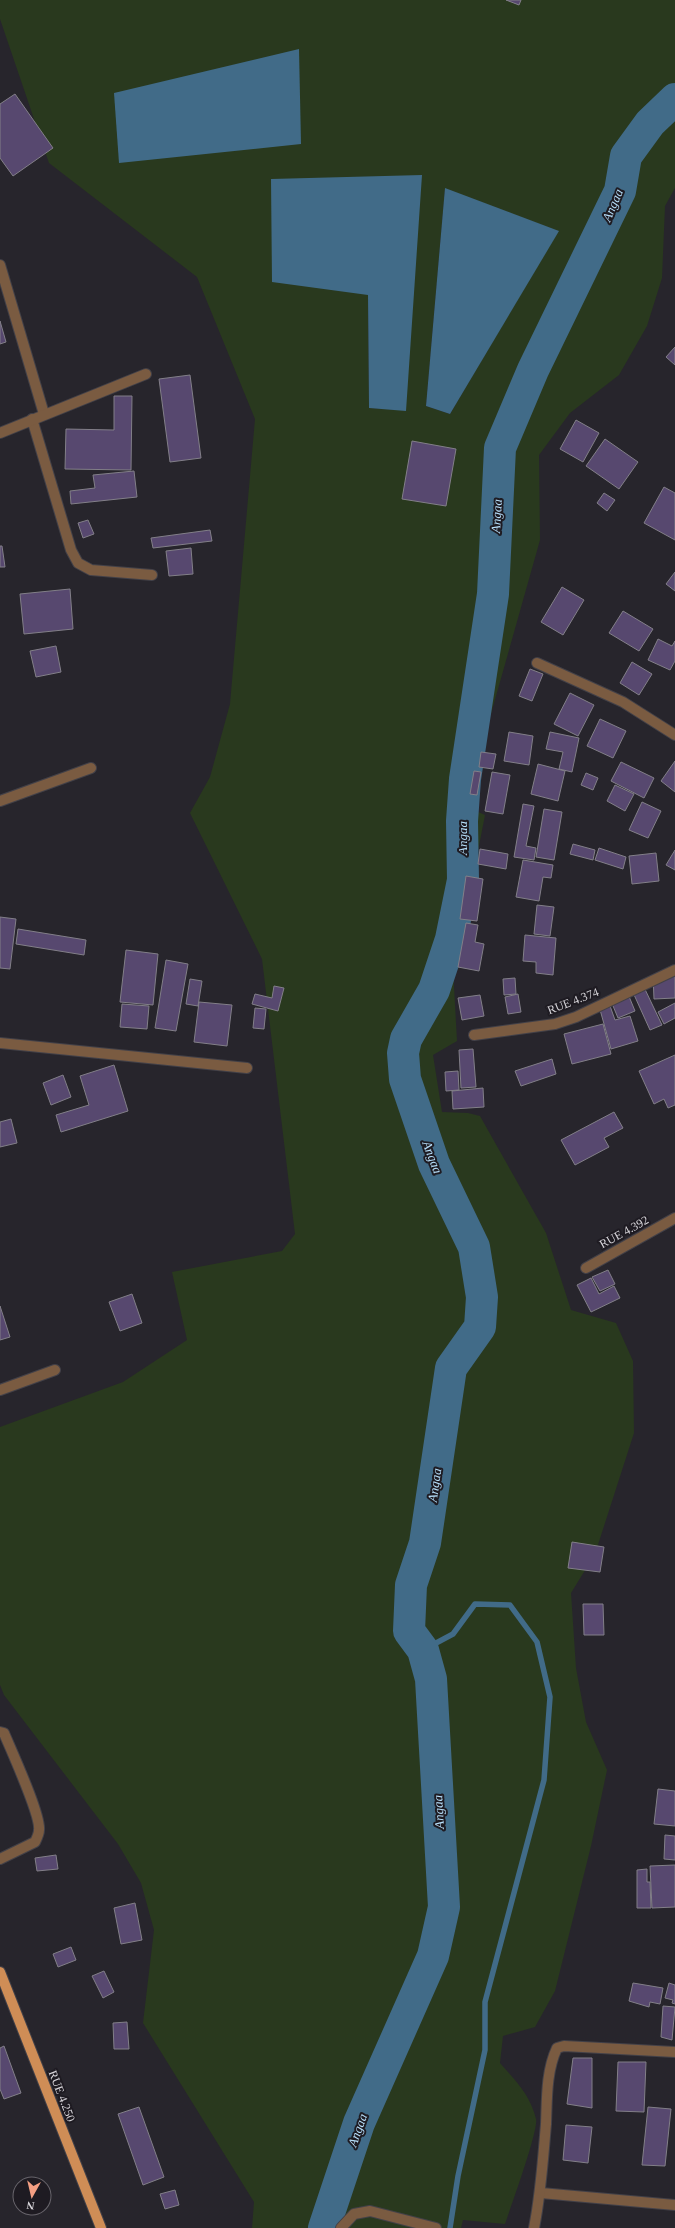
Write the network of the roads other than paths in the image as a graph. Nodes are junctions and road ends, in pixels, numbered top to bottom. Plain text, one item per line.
1 (0, 265) edge
2 (146, 374) dead end
3 (44, 414) junction
4 (32, 419) junction
5 (0, 433) edge
6 (152, 575) dead end
7 (538, 663) dead end
8 (675, 735) edge
9 (91, 768) dead end
10 (0, 801) edge
11 (675, 970) edge
12 (474, 1035) dead end
13 (0, 1043) edge
14 (247, 1068) dead end
15 (675, 1218) edge
16 (586, 1268) dead end
17 (55, 1370) dead end
18 (0, 1390) edge
19 (0, 1732) edge
20 (0, 1859) edge
21 (0, 1972) edge
22 (675, 2052) edge
23 (541, 2193) junction
24 (675, 2205) edge
25 (434, 2227) edge
26 (101, 2228) edge
27 (341, 2228) edge
28 (534, 2228) edge

1 - 3 street
2 - 3 street
3 - 4 street
4 - 5 street
4 - 6 street
7 - 8 street
9 - 10 street
11 - 12 street, RUE 4.374
13 - 14 street
15 - 16 street, RUE 4.392
17 - 18 street
19 - 20 street
21 - 26 main road, RUE 4.250
22 - 23 street
23 - 24 street
23 - 28 street
25 - 27 street

